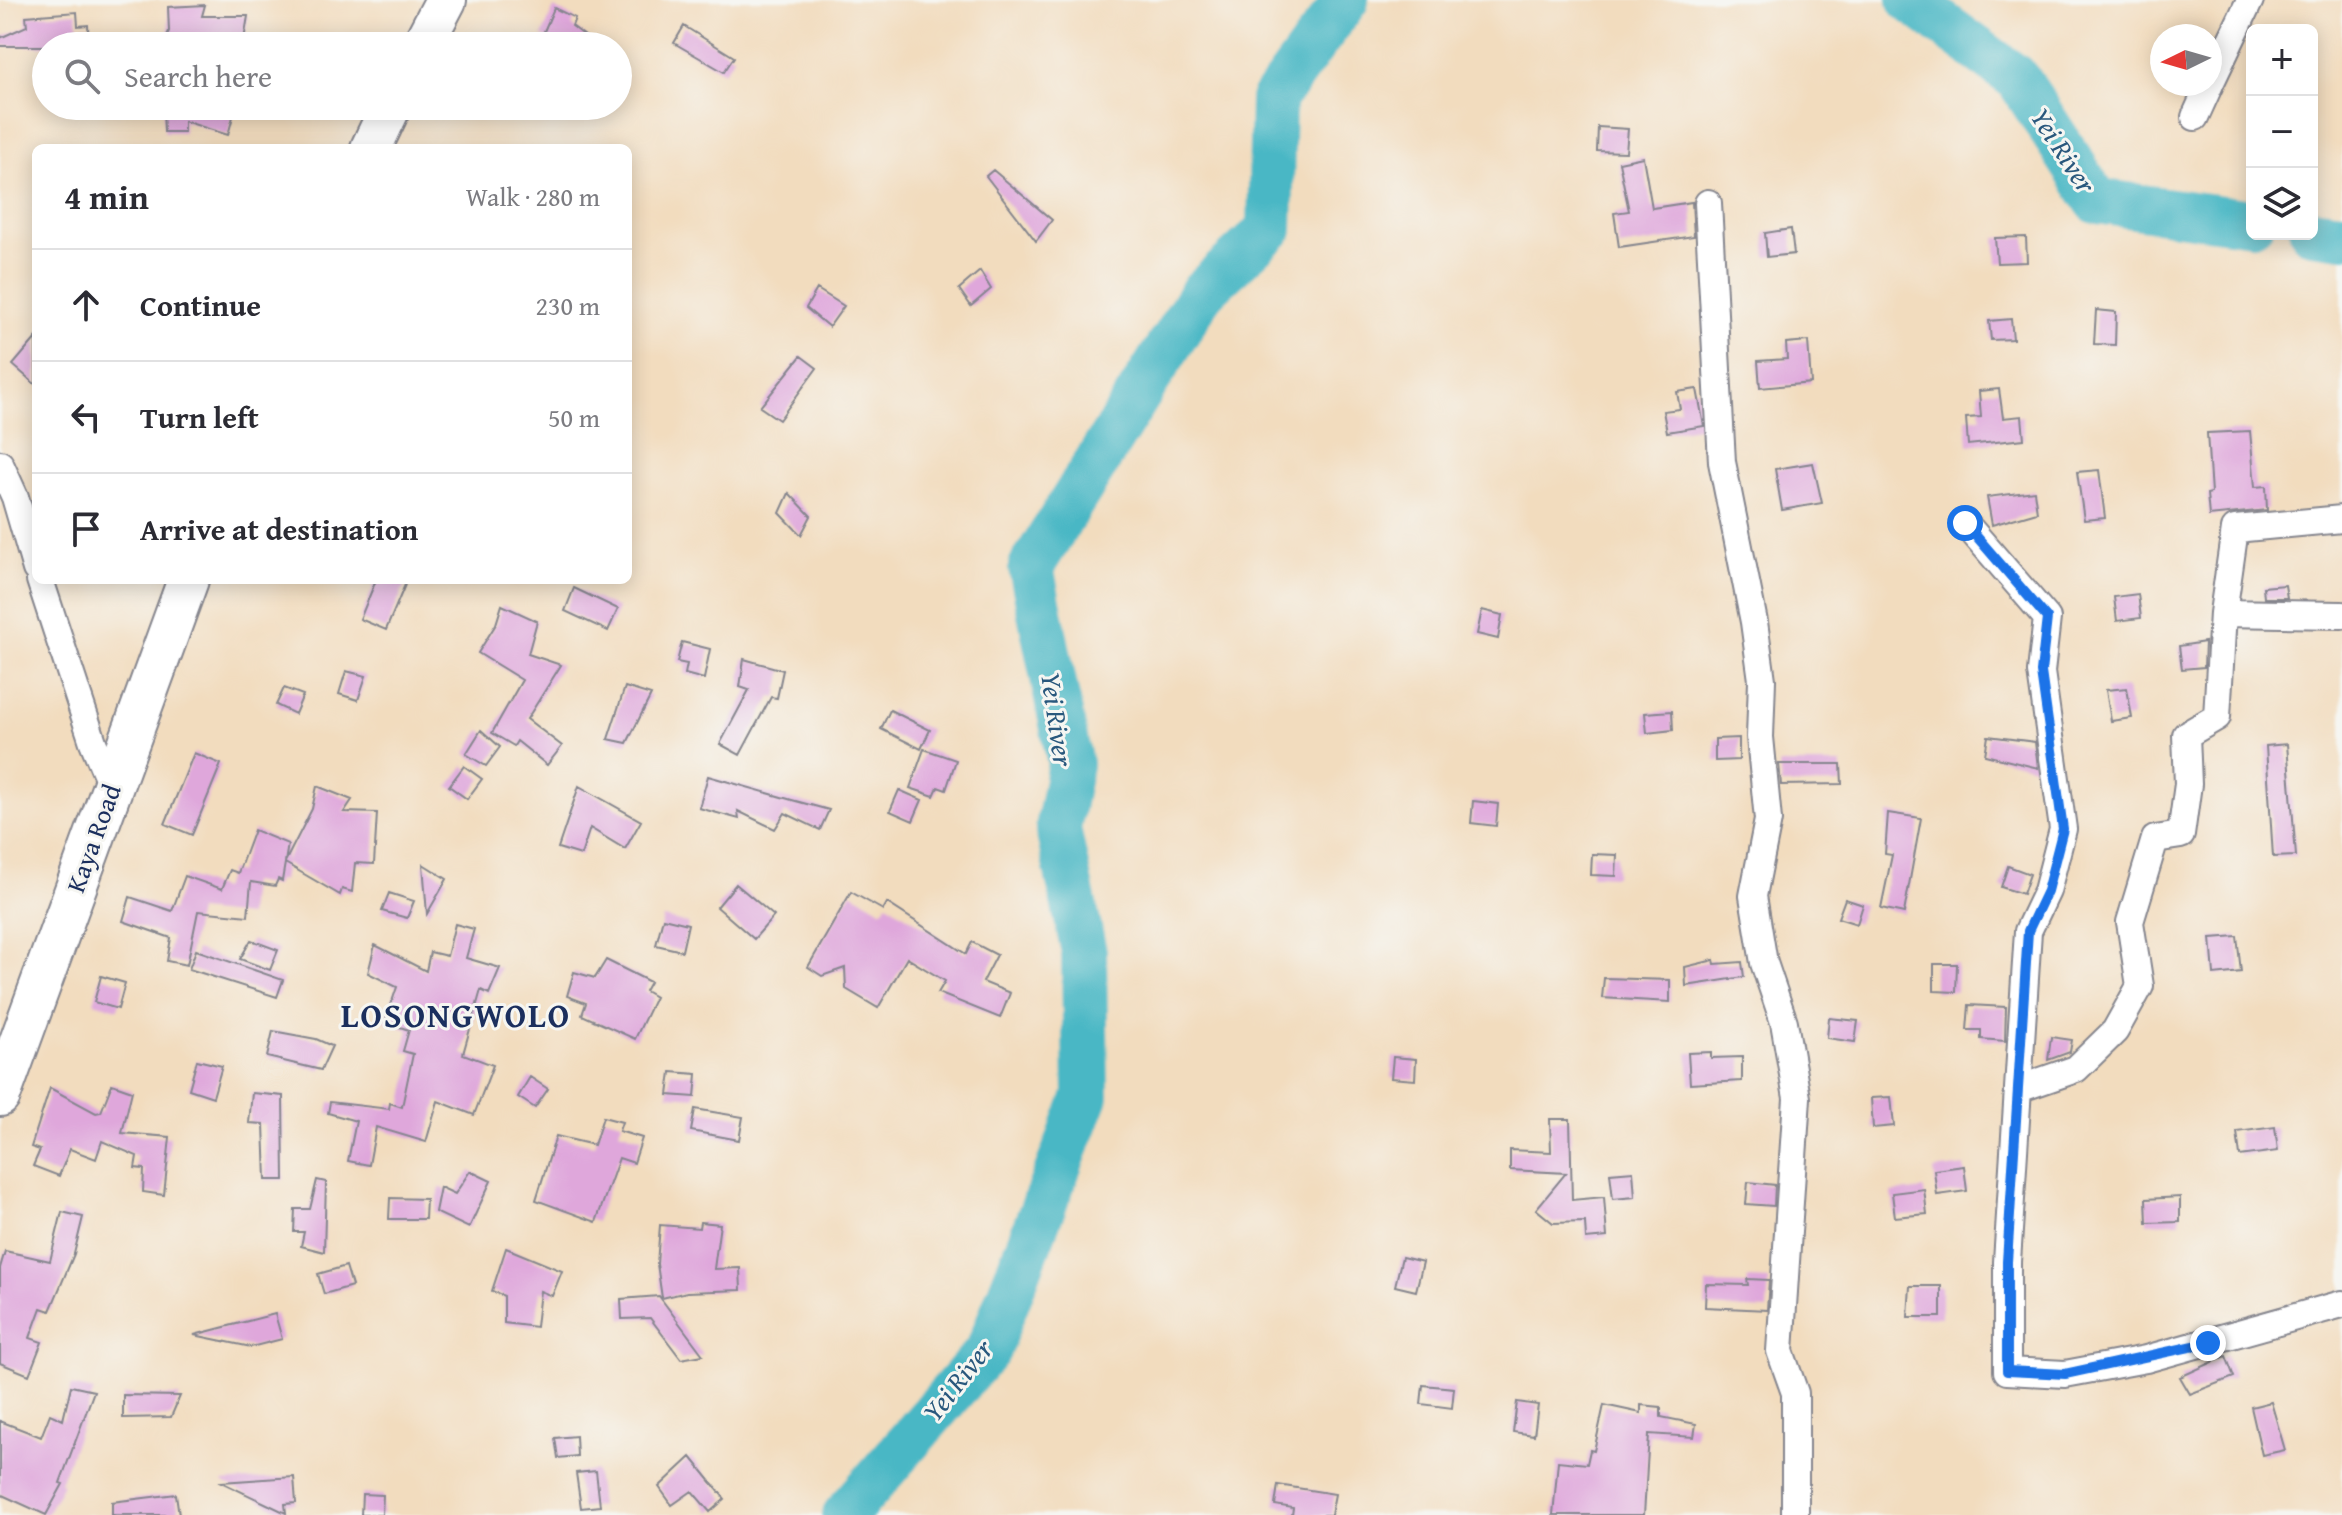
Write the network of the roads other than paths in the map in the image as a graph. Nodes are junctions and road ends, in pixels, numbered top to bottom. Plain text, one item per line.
1 (446, 0) edge
2 (2250, 0) edge
3 (429, 32) edge
4 (2222, 59) edge
5 (2205, 96) edge
6 (2195, 117) dead end
7 (384, 120) edge
8 (373, 144) edge
9 (1708, 203) dead end
10 (0, 464) edge
11 (2342, 519) edge
12 (1965, 523) dead end
13 (32, 555) edge
14 (41, 584) edge
15 (187, 584) edge
16 (2223, 613) junction
17 (2342, 615) edge
18 (112, 787) junction
19 (6, 1056) edge
20 (2018, 1089) junction
21 (0, 1096) edge
22 (2342, 1304) edge
23 (1795, 1515) edge

1 - 3 main road
2 - 4 street
5 - 6 street
7 - 8 main road
9 - 23 street
10 - 13 street
11 - 16 street
12 - 20 street
14 - 18 street
15 - 18 main road, Kaya Road
16 - 17 street
16 - 20 street
18 - 19 main road, Kaya Road
19 - 21 main road, Kaya Road
20 - 22 street

